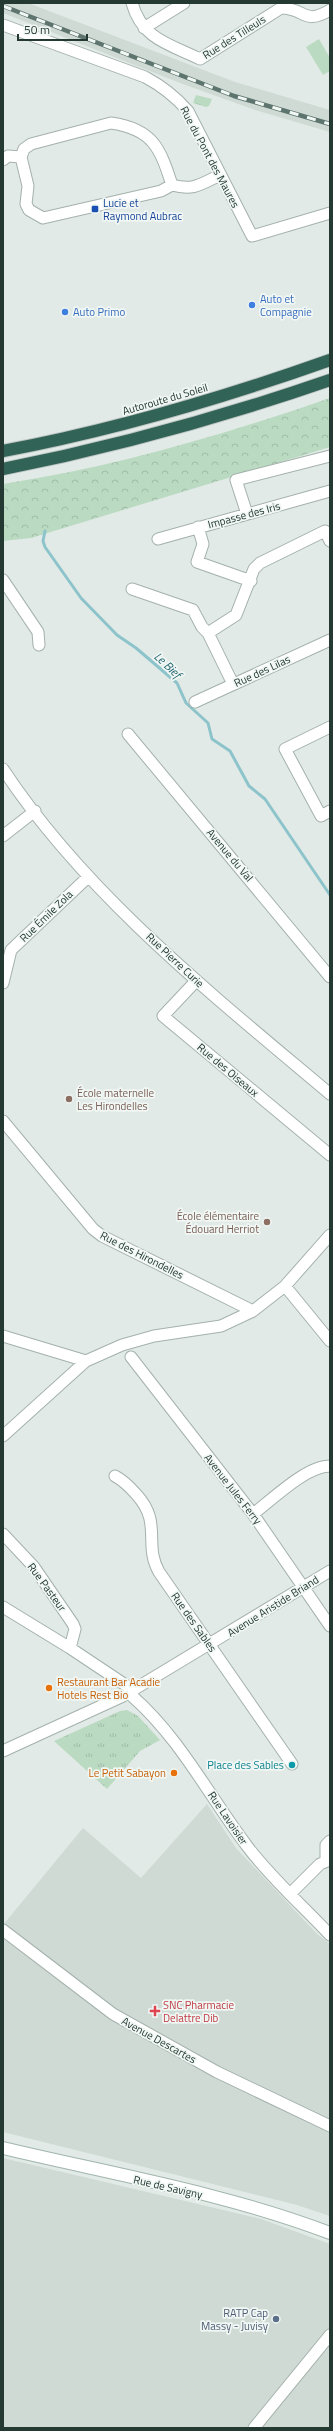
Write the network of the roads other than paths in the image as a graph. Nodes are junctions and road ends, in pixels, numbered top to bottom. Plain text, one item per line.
1 (132, 3) edge
2 (184, 3) edge
3 (330, 10) edge
4 (3, 25) edge
5 (144, 28) junction
6 (21, 157) junction
7 (3, 160) edge
8 (220, 175) junction
9 (172, 185) junction
10 (330, 213) edge
11 (330, 360) edge
12 (330, 380) edge
13 (3, 451) edge
14 (330, 456) edge
15 (3, 469) edge
16 (330, 491) edge
17 (247, 514) junction
18 (198, 527) junction
19 (158, 539) dead end
20 (330, 541) edge
21 (3, 580) edge
22 (251, 581) junction
23 (132, 589) dead end
24 (208, 633) junction
25 (330, 640) edge
26 (39, 645) dead end
27 (233, 684) junction
28 (195, 702) dead end
29 (330, 727) edge
30 (128, 734) dead end
31 (3, 769) edge
32 (35, 811) junction
33 (325, 814) edge
34 (3, 836) edge
35 (88, 876) junction
36 (7, 948) edge
37 (330, 977) edge
38 (196, 981) junction
39 (3, 983) edge
40 (330, 1094) edge
41 (3, 1122) edge
42 (330, 1155) edge
43 (330, 1235) edge
44 (285, 1286) junction
45 (253, 1311) junction
46 (3, 1336) edge
47 (330, 1341) edge
48 (132, 1357) dead end
49 (86, 1361) junction
50 (3, 1436) edge
51 (330, 1466) edge
52 (115, 1476) dead end
53 (253, 1514) junction
54 (3, 1534) edge
55 (330, 1571) edge
56 (304, 1587) junction
57 (3, 1607) edge
58 (330, 1626) edge
59 (210, 1644) junction
60 (70, 1648) junction
61 (129, 1692) junction
62 (3, 1752) edge
63 (292, 1764) dead end
64 (330, 1841) edge
65 (328, 1860) edge
66 (290, 1893) junction
67 (3, 1930) edge
68 (330, 1935) edge
69 (330, 2126) edge
70 (3, 2148) edge
71 (330, 2233) edge
72 (330, 2335) edge
73 (254, 2428) edge

1 - 5 street, Rue des Tilleuls
2 - 5 street
3 - 5 street, Rue des Tilleuls
4 - 8 street, Rue du Pont des Maures
6 - 7 street
6 - 9 street
6 - 9 street
8 - 9 street
8 - 10 street, Rue du Pont des Maures
11 - 13 highway, Autoroute du Soleil
12 - 15 highway
14 - 17 street
16 - 17 street, Impasse des Iris
17 - 18 street, Impasse des Iris
18 - 19 street, Impasse des Iris
18 - 22 street
20 - 22 street
21 - 26 street
22 - 24 street
23 - 24 street
24 - 27 street
25 - 27 street, Rue des Lilas
27 - 28 street, Rue des Lilas
29 - 33 street
30 - 37 street, Avenue du Val
31 - 32 street, Rue Pierre Curie
32 - 34 street
32 - 35 street, Rue Pierre Curie
35 - 36 street, Rue Émile Zola
35 - 38 street, Rue Pierre Curie
36 - 39 street
38 - 40 street, Rue Pierre Curie
38 - 42 street, Rue des Oiseaux
41 - 45 street, Rue des Hirondelles
43 - 44 street
44 - 45 street
44 - 47 street
45 - 49 street
46 - 49 street
48 - 53 street, Avenue Jules Ferry
49 - 50 street
51 - 53 street
52 - 59 street, Rue des Sables
53 - 56 street, Avenue Jules Ferry
54 - 60 street, Rue Pasteur
55 - 56 street, Avenue Aristide Briand
56 - 58 street, Avenue Jules Ferry
56 - 59 street, Avenue Aristide Briand
57 - 60 street, Rue Lavoisier
59 - 61 street, Avenue Aristide Briand
59 - 63 street, Rue des Sables
60 - 61 street, Rue Lavoisier
61 - 62 street, Avenue Aristide Briand
61 - 66 street, Rue Lavoisier
64 - 65 street
65 - 66 street
66 - 68 street, Rue Lavoisier
67 - 69 street, Avenue Descartes
70 - 71 street, Rue de Savigny
72 - 73 street

